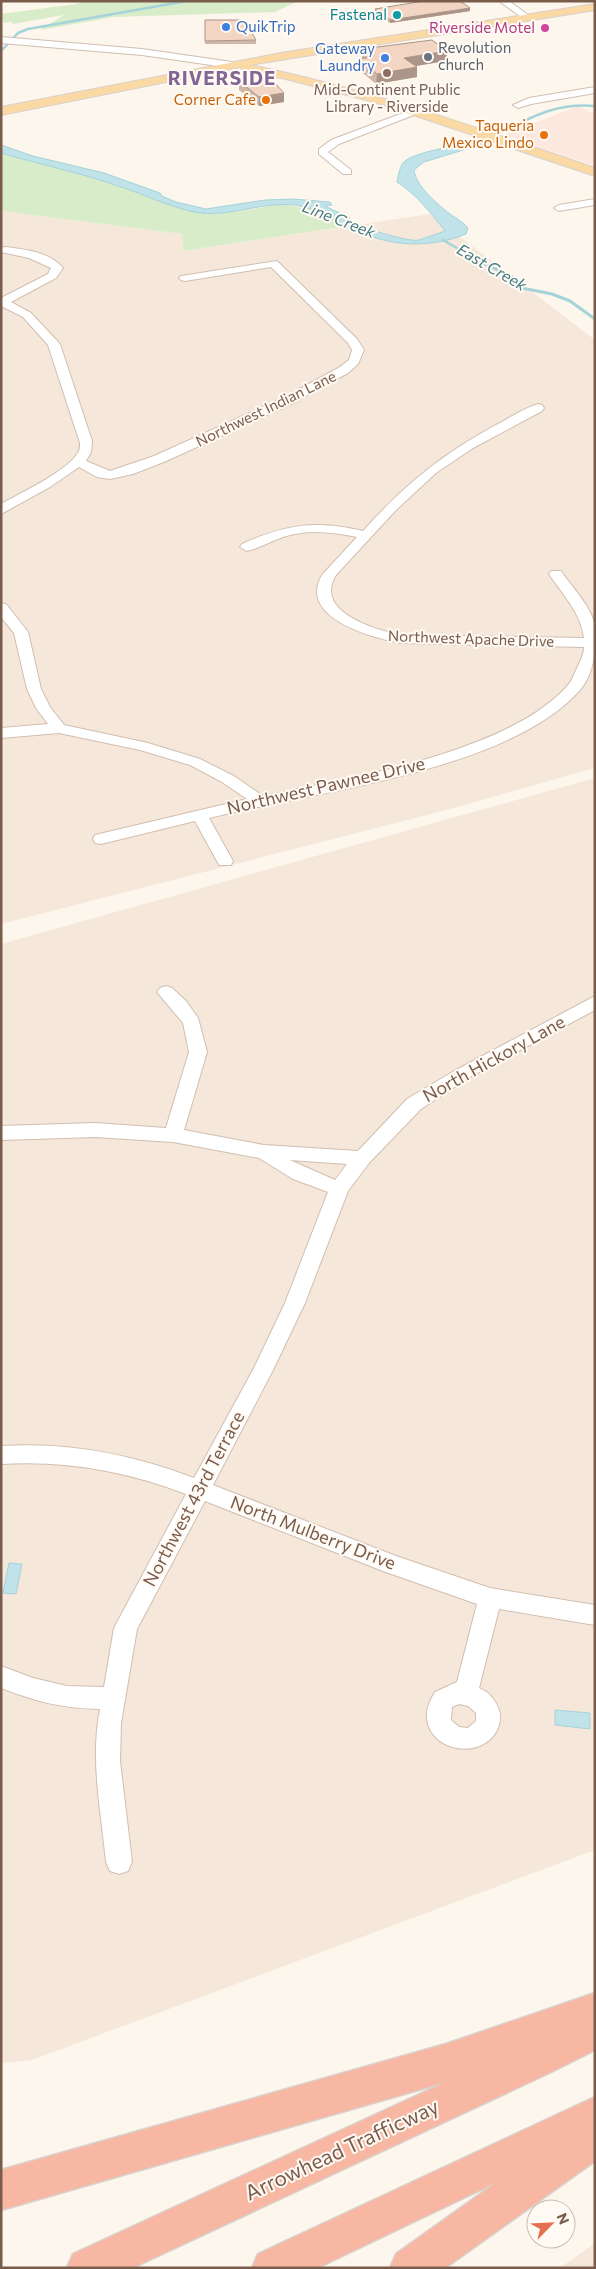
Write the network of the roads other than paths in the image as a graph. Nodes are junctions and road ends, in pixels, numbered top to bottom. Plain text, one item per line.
1 (503, 1) edge
2 (595, 7) edge
3 (527, 17) junction
4 (1, 40) edge
5 (281, 56) junction
6 (179, 57) junction
7 (232, 65) junction
8 (280, 74) junction
9 (172, 76) junction
10 (595, 90) edge
11 (518, 105) dead end
12 (1, 111) edge
13 (416, 111) junction
14 (346, 172) dead end
15 (595, 172) edge
16 (595, 202) edge
17 (559, 208) dead end
18 (5, 250) dead end
19 (273, 262) joint
20 (185, 278) dead end
21 (2, 302) edge
22 (538, 408) dead end
23 (78, 462) junction
24 (1, 510) edge
25 (364, 535) junction
26 (247, 548) dead end
27 (556, 574) dead end
28 (1, 607) edge
29 (356, 627) junction
30 (344, 636) dead end
31 (593, 643) edge
32 (59, 728) junction
33 (1, 733) edge
34 (260, 801) junction
35 (200, 816) junction
36 (102, 839) dead end
37 (225, 861) dead end
38 (166, 992) dead end
39 (595, 1002) edge
40 (1, 1133) edge
41 (173, 1135) junction
42 (264, 1152) junction
43 (362, 1158) junction
44 (339, 1188) junction
45 (1, 1454) edge
46 (201, 1490) junction
47 (490, 1598) junction
48 (595, 1615) edge
49 (1, 1677) edge
50 (466, 1693) dead end
51 (113, 1698) junction
52 (119, 1862) dead end
53 (595, 2011) edge
54 (595, 2030) edge
55 (595, 2116) edge
56 (595, 2137) edge
57 (1, 2190) edge
58 (87, 2268) edge
59 (272, 2268) edge
60 (410, 2268) edge

1 - 3 street
2 - 3 main road
3 - 5 main road
4 - 6 street
5 - 7 main road
5 - 8 main road
6 - 7 street
6 - 9 main road
7 - 8 main road
7 - 9 main road
8 - 9 main road
8 - 13 main road
9 - 12 main road
10 - 11 street
13 - 14 street
13 - 15 main road
16 - 17 street
18 - 21 street
19 - 20 street
19 - 23 street, Northwest Indian Lane
21 - 23 street
22 - 25 street, Northwest Apache Drive
23 - 24 street
25 - 26 street
25 - 29 street, Northwest Apache Drive
27 - 31 street
28 - 32 street
29 - 30 street
29 - 31 street, Northwest Apache Drive
31 - 34 street, Northwest Pawnee Drive
32 - 33 street
32 - 34 street
34 - 35 street, Northwest Pawnee Drive
35 - 36 street, Northwest Pawnee Drive
35 - 37 street
38 - 41 street
39 - 43 street, North Hickory Lane
40 - 41 street
41 - 42 street
42 - 43 street
42 - 44 street
43 - 44 street, Northwest 43rd Terrace
44 - 46 street, Northwest 43rd Terrace
45 - 46 street, North Mulberry Drive
46 - 47 street, North Mulberry Drive
46 - 51 street, Northwest 43rd Terrace
47 - 48 street, North Mulberry Drive
47 - 50 street
49 - 51 street
51 - 52 street, Northwest 43rd Terrace
53 - 57 highway
54 - 58 highway, Arrowhead Trafficway
55 - 59 highway
56 - 60 highway

